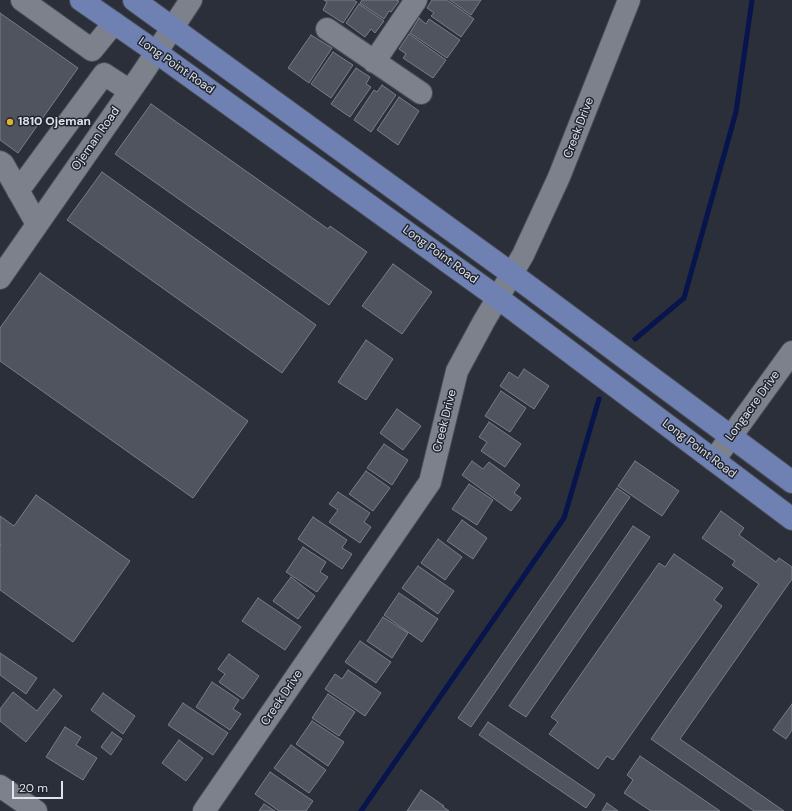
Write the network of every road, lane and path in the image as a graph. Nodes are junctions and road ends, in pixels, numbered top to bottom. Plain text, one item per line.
1 (22, 0) edge
2 (81, 0) edge
3 (134, 0) edge
4 (191, 0) edge
5 (416, 0) edge
6 (629, 0) edge
7 (114, 23) junction
8 (172, 27) junction
9 (327, 29) dead end
10 (92, 50) junction
11 (156, 52) junction
12 (374, 62) junction
13 (104, 74) junction
14 (130, 91) junction
15 (421, 94) dead end
16 (0, 162) edge
17 (18, 191) junction
18 (37, 224) junction
19 (512, 274) junction
20 (0, 278) edge
21 (498, 298) junction
22 (792, 352) edge
23 (731, 437) junction
24 (714, 460) junction
25 (792, 482) edge
26 (792, 519) edge
27 (0, 786) edge
28 (36, 811) edge
29 (204, 811) edge

1 - 10 street
2 - 7 main road, Long Point Road
3 - 8 main road
4 - 8 street, Ojeman Road
5 - 12 street
6 - 19 street, Creek Drive
7 - 10 street
7 - 11 main road, Long Point Road
8 - 11 street, Ojeman Road
8 - 19 main road
9 - 12 street
10 - 13 street
11 - 14 street, Ojeman Road
11 - 21 main road, Long Point Road
12 - 15 street
13 - 14 street
13 - 17 street
14 - 18 street, Ojeman Road
16 - 17 street
17 - 18 street
18 - 20 street, Ojeman Road
19 - 21 street, Creek Drive
19 - 23 main road
21 - 24 main road, Long Point Road
21 - 29 street, Creek Drive
22 - 23 street, Longacre Drive
23 - 24 street, Longacre Drive
23 - 25 main road
24 - 26 main road, Long Point Road
27 - 28 street

